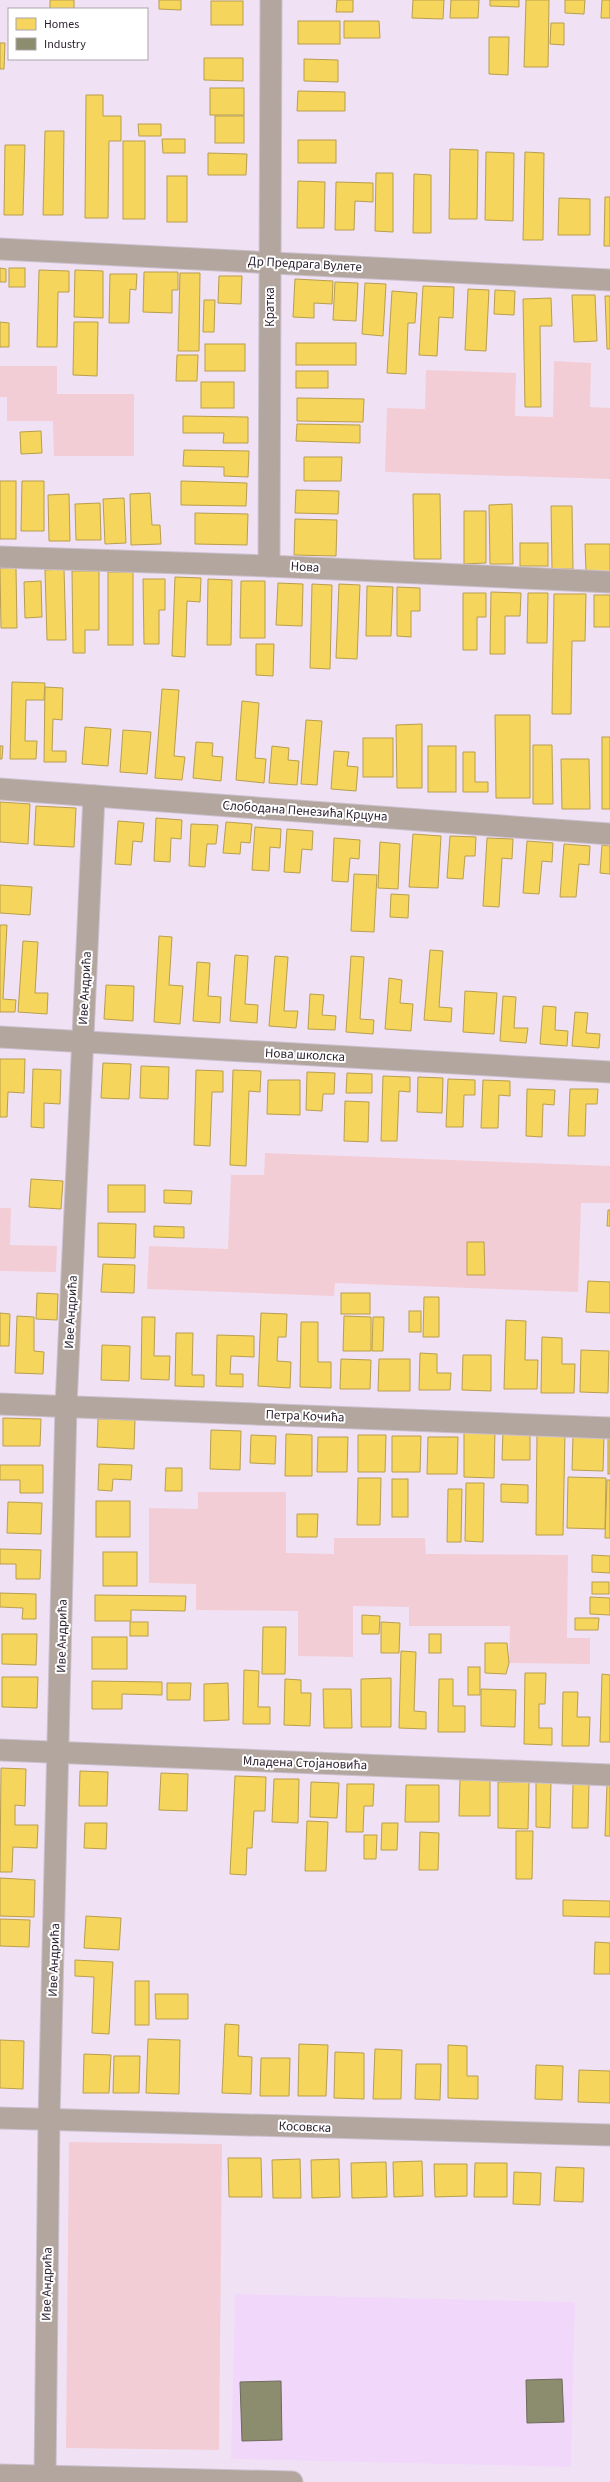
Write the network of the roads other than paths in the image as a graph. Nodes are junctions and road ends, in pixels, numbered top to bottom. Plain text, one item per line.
1 (271, 0) edge
2 (0, 249) edge
3 (270, 262) junction
4 (610, 280) edge
5 (0, 557) edge
6 (269, 566) junction
7 (610, 582) edge
8 (0, 789) edge
9 (94, 796) junction
10 (610, 834) edge
11 (0, 1037) edge
12 (83, 1042) junction
13 (610, 1072) edge
14 (0, 1404) edge
15 (66, 1406) junction
16 (610, 1428) edge
17 (0, 1750) edge
18 (60, 1752) junction
19 (610, 1775) edge
20 (0, 2118) edge
21 (49, 2120) junction
22 (610, 2135) edge
23 (0, 2475) edge
24 (45, 2476) junction
25 (292, 2482) edge

1 - 3 street, Кратка
2 - 3 street, Др Предрага Вулете
3 - 4 street, Др Предрага Вулете
3 - 6 street, Кратка
5 - 6 street, Нова
6 - 7 street, Нова
8 - 9 street, Слободана Пенезића Крцуна
9 - 10 street, Слободана Пенезића Крцуна
9 - 12 street, Иве Андрића
11 - 12 street, Нова школска
12 - 13 street, Нова школска
12 - 15 street, Иве Андрића
14 - 15 street, Петра Кочића
15 - 16 street, Петра Кочића
15 - 18 street, Иве Андрића
17 - 18 street, Младена Стојановића
18 - 19 street, Младена Стојановића
18 - 21 street, Иве Андрића
20 - 21 street, Косовска
21 - 22 street, Косовска
21 - 24 street, Иве Андрића
23 - 24 street
24 - 25 street

